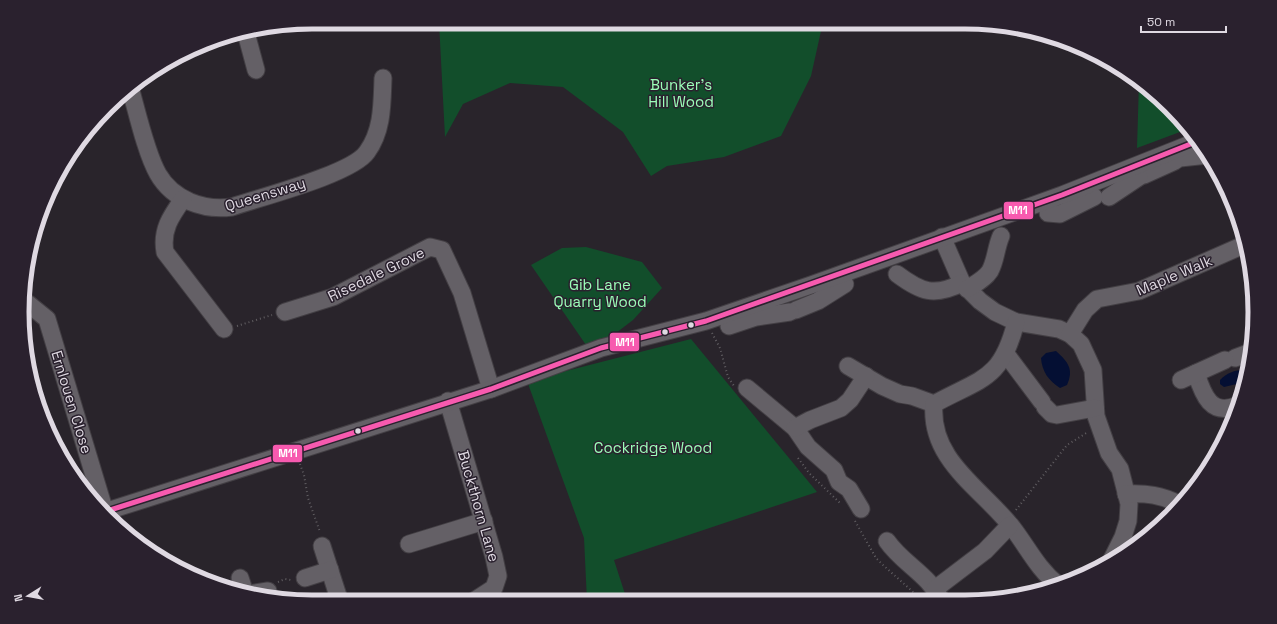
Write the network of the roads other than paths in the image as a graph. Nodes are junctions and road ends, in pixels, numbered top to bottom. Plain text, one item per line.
1 (247, 37) edge
2 (256, 70) dead end
3 (382, 78) dead end
4 (132, 93) edge
5 (1193, 144) edge
6 (1201, 156) edge
7 (1149, 170) junction
8 (1111, 176) junction
9 (1107, 195) junction
10 (183, 199) junction
11 (1065, 203) junction
12 (1048, 213) dead end
13 (1002, 236) dead end
14 (942, 237) junction
15 (1240, 247) edge
16 (897, 274) dead end
17 (845, 284) dead end
18 (811, 286) junction
19 (965, 286) junction
20 (818, 301) junction
21 (29, 305) edge
22 (769, 307) junction
23 (285, 312) road end
24 (1016, 322) junction
25 (729, 326) dead end
26 (224, 329) road end
27 (1070, 334) junction
28 (1006, 354) junction
29 (1245, 354) edge
30 (848, 366) dead end
31 (866, 376) junction
32 (491, 388) junction
33 (747, 388) dead end
34 (448, 401) junction
35 (934, 404) junction
36 (1231, 407) edge
37 (1095, 408) junction
38 (789, 423) junction
39 (1126, 494) junction
40 (101, 501) edge
41 (1175, 502) edge
42 (861, 509) dead end
43 (110, 510) edge
44 (484, 521) junction
45 (1008, 524) junction
46 (887, 541) dead end
47 (409, 544) dead end
48 (322, 546) road end
49 (1116, 551) edge
50 (330, 570) junction
51 (305, 578) road end
52 (1053, 581) edge
53 (268, 590) road end
54 (263, 591) edge
55 (938, 594) edge
56 (338, 595) edge
57 (483, 595) edge

1 - 2 street
3 - 10 street, Queensway
4 - 10 street, Queensway
5 - 7 street
6 - 7 street
7 - 8 street
7 - 9 street
8 - 9 street
8 - 11 street
9 - 11 street
10 - 26 street
11 - 12 street
11 - 14 street
13 - 19 street
14 - 18 street
14 - 19 street
15 - 27 street, Maple Walk
16 - 19 street
17 - 20 street
18 - 20 street
18 - 22 street
19 - 24 street
20 - 22 street
21 - 40 street, Ernlouen Close
22 - 25 street
22 - 32 street
23 - 32 street, Risedale Grove
24 - 27 street
24 - 28 street
27 - 37 street
28 - 35 street
28 - 37 street
29 - 36 street
30 - 31 street
31 - 35 street
31 - 38 street
32 - 34 street
33 - 38 street
34 - 43 street
34 - 44 street, Buckthorn Lane
35 - 45 street
37 - 39 street
38 - 42 street
39 - 41 street
39 - 49 street
44 - 47 street
44 - 57 street, Buckthorn Lane
45 - 52 street
45 - 55 street
46 - 55 street
48 - 50 street
50 - 51 street
50 - 56 street
53 - 54 street

